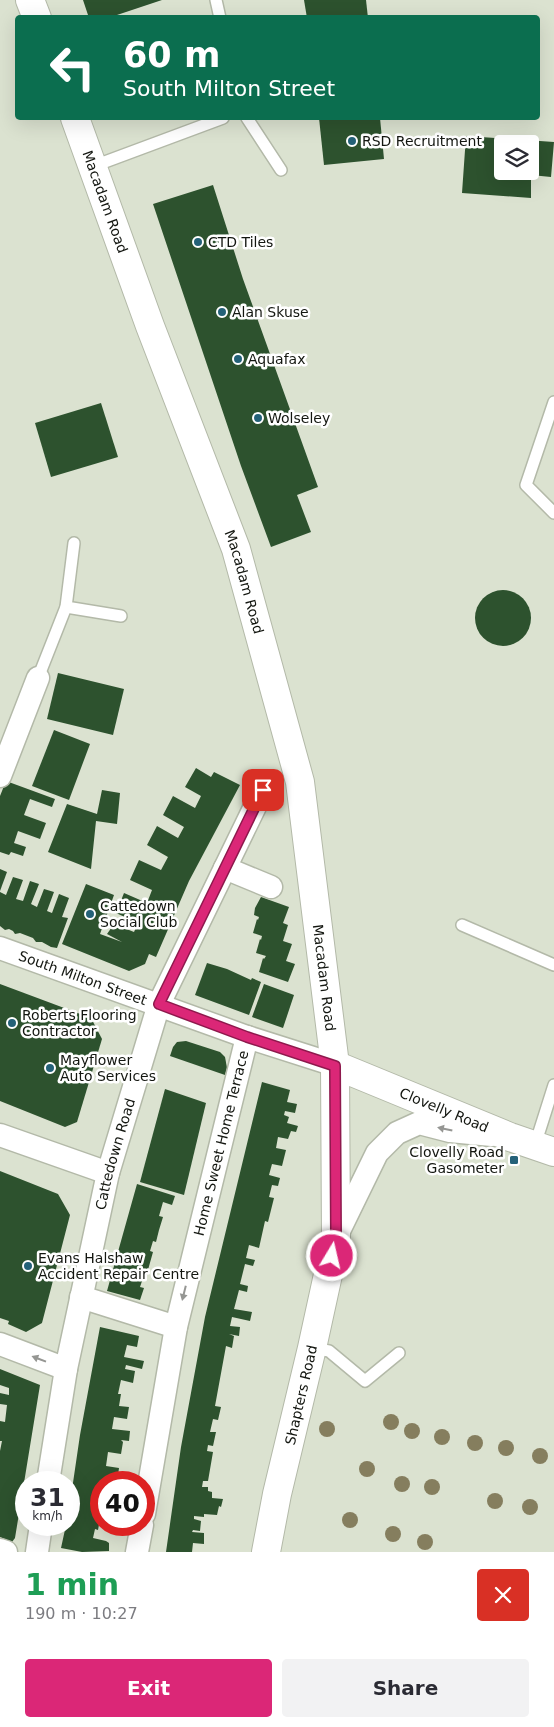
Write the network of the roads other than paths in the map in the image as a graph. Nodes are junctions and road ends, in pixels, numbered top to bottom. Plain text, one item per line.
1 (30, 0) edge
2 (216, 0) edge
3 (36, 15) edge
4 (219, 15) edge
5 (76, 120) edge
6 (218, 120) edge
7 (249, 120) edge
8 (94, 166) junction
9 (281, 170) dead end
10 (554, 402) edge
11 (554, 514) edge
12 (74, 543) dead end
13 (66, 607) junction
14 (121, 616) dead end
15 (38, 678) joint
16 (0, 776) edge
17 (263, 790) dead end
18 (225, 868) junction
19 (271, 887) dead end
20 (462, 924) dead end
21 (0, 948) edge
22 (554, 966) edge
23 (159, 1004) junction
24 (247, 1037) junction
25 (335, 1066) junction
26 (554, 1085) edge
27 (0, 1135) edge
28 (533, 1145) edge
29 (108, 1173) junction
30 (336, 1238) junction
31 (81, 1297) junction
32 (176, 1327) junction
33 (0, 1344) edge
34 (312, 1348) junction
35 (399, 1352) dead end
36 (66, 1369) junction
37 (50, 1471) edge
38 (151, 1471) edge
39 (39, 1536) edge
40 (140, 1536) edge
41 (0, 1550) edge
42 (6, 1552) edge
43 (37, 1552) edge
44 (137, 1552) edge
45 (266, 1552) edge

1 - 3 street
2 - 4 lane
5 - 8 street, Macadam Road
6 - 8 lane
7 - 9 lane
8 - 25 street, Macadam Road
10 - 11 lane
12 - 13 lane
13 - 14 lane
13 - 15 lane
15 - 16 street
17 - 18 street, Cattedown Road
18 - 19 street
18 - 23 street, Cattedown Road
20 - 22 lane
21 - 23 street, South Milton Street
23 - 24 street, South Milton Street
23 - 29 street, Cattedown Road
24 - 25 street, South Milton Street
24 -> 32 street, Home Sweet Home Terrace
25 - 28 street, Clovelly Road
25 - 30 street, Shapters Road
26 - 28 lane
27 - 29 street
28 -> 30 street, Shapters Road
29 - 31 street, Cattedown Road
30 - 34 street, Shapters Road
31 - 32 street
31 - 36 street, Cattedown Road
32 - 38 street, Home Sweet Home Terrace
36 -> 33 street
34 - 35 lane
34 - 45 street, Shapters Road
36 - 37 street, Cattedown Road
39 - 43 street
40 - 44 street
41 - 42 street

